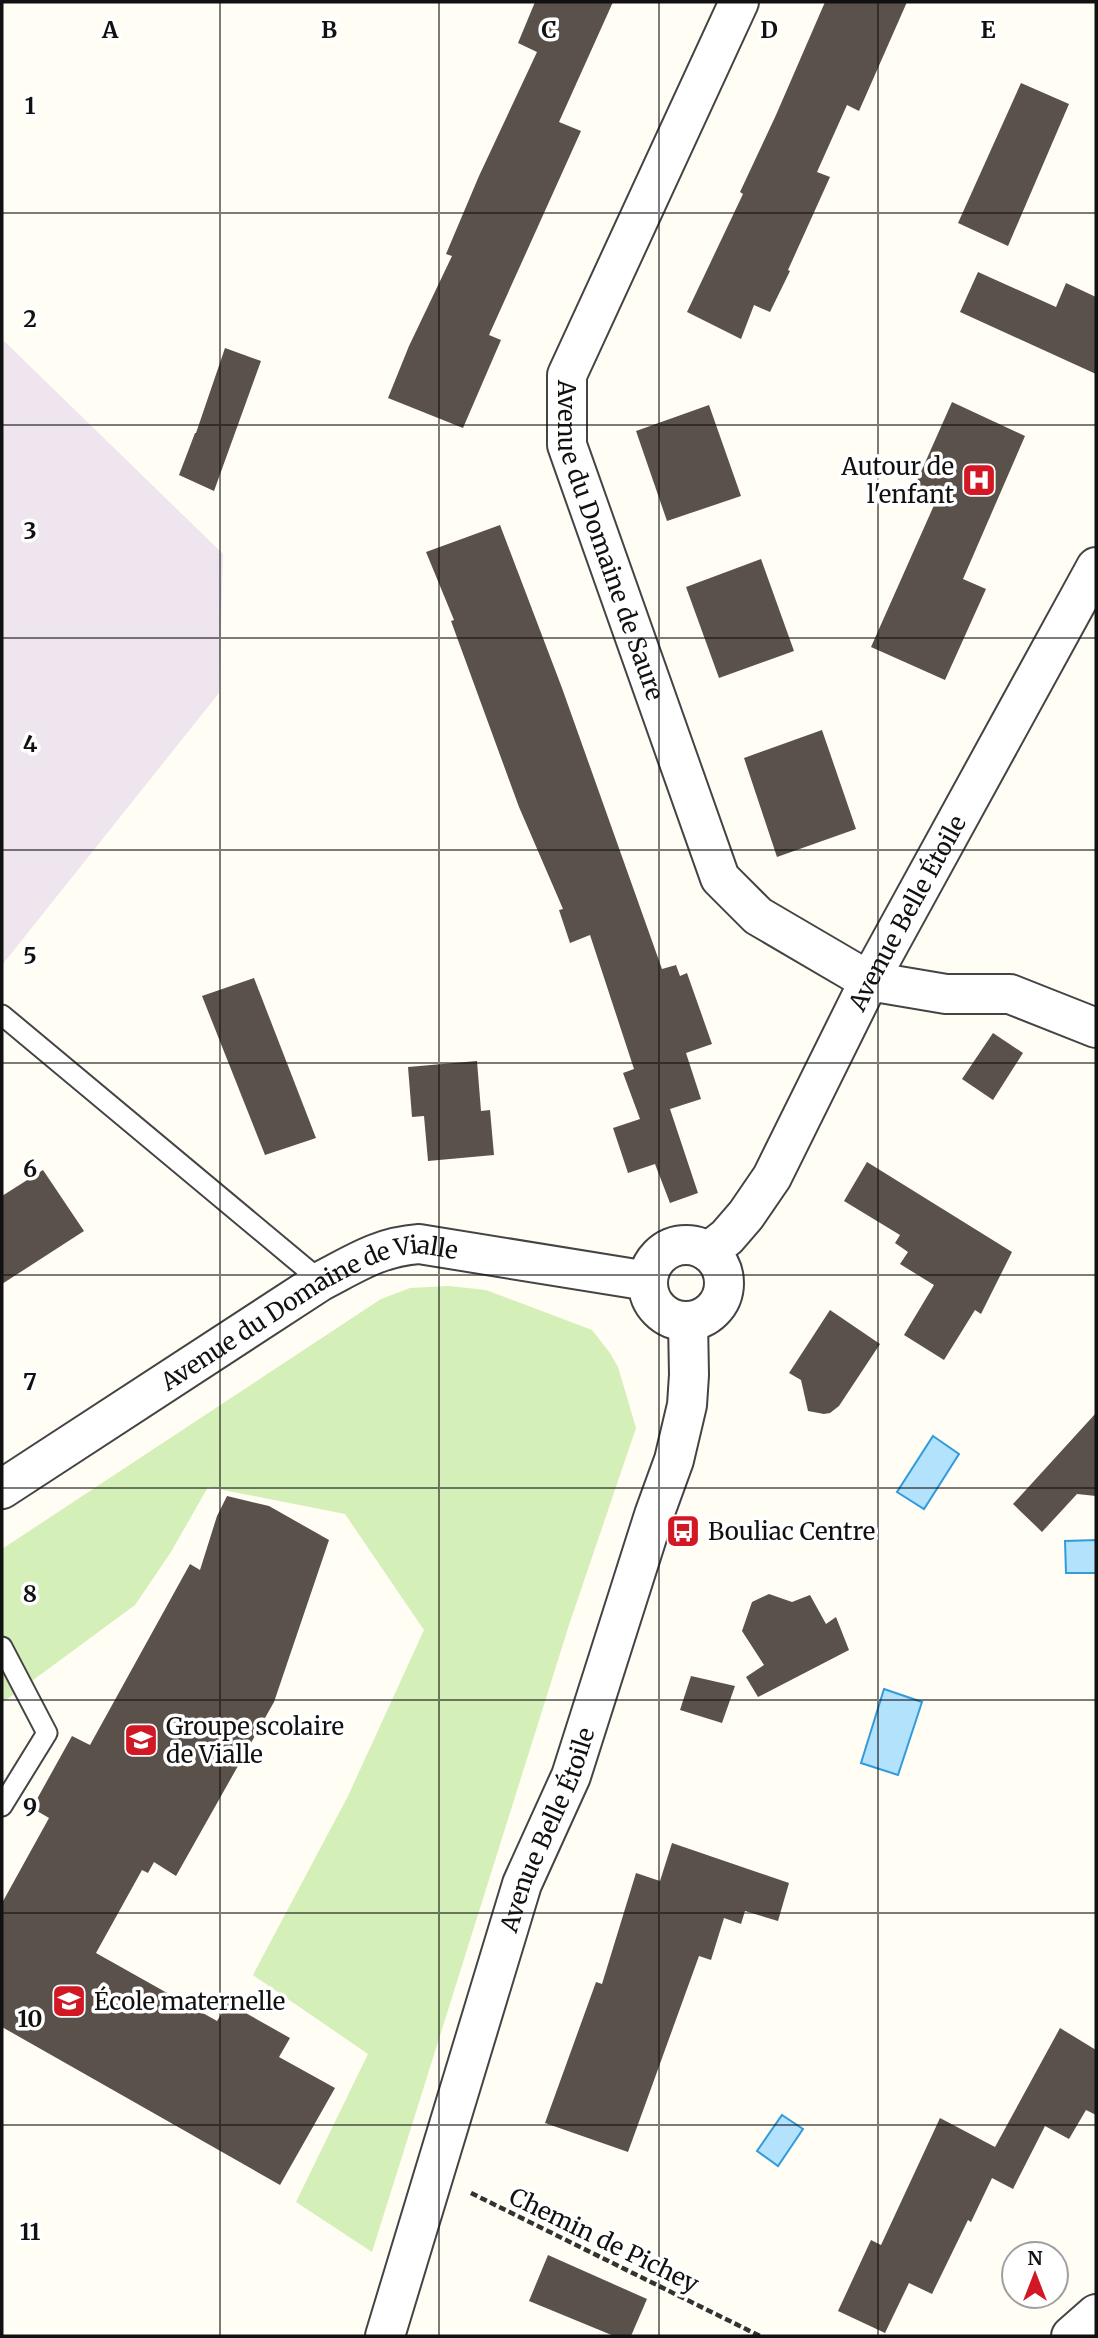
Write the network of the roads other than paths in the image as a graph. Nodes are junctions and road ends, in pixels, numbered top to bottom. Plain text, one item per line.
1 (739, 2) edge
2 (1096, 567) edge
3 (869, 982) junction
4 (2, 1015) edge
5 (1096, 1028) edge
6 (708, 1252) junction
7 (321, 1281) junction
8 (648, 1281) junction
9 (688, 1322) junction
10 (2, 1489) edge
11 (2, 1647) edge
12 (2, 1806) edge
13 (1096, 2314) edge
14 (385, 2336) edge
15 (1071, 2336) edge

1 - 3 street, Avenue du Domaine de Saure
2 - 3 street, Avenue Belle Étoile
3 - 5 street
3 - 6 street, Avenue Belle Étoile
4 - 7 lane
6 - 8 street
6 - 9 street
7 - 8 street, Avenue du Domaine de Vialle
7 - 10 street, Avenue du Domaine de Vialle
8 - 9 street
9 - 14 street, Avenue Belle Étoile
11 - 12 lane
13 - 15 street

